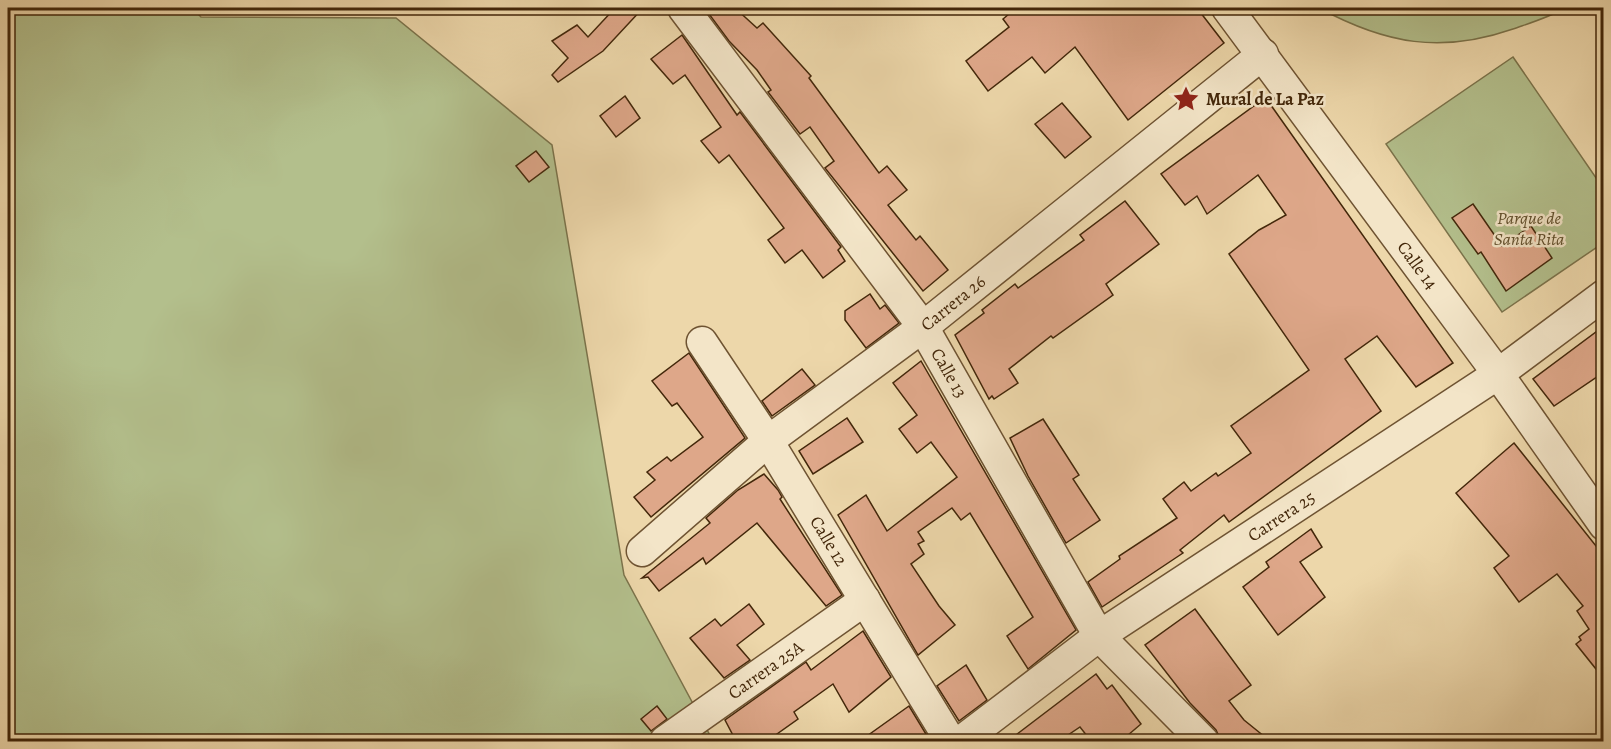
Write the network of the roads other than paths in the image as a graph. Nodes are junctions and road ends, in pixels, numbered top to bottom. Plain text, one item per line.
1 (683, 8) edge
2 (1227, 8) edge
3 (1263, 54) junction
4 (1604, 295) edge
5 (922, 327) junction
6 (702, 342) dead end
7 (1498, 374) junction
8 (768, 441) junction
9 (1604, 525) edge
10 (642, 551) dead end
11 (865, 600) junction
12 (1099, 636) junction
13 (665, 741) edge
14 (951, 741) edge
15 (960, 741) edge
16 (1204, 741) edge

1 - 5 street, Calle 13
2 - 3 street, Calle 14
3 - 5 street, Carrera 26
3 - 7 street, Calle 14
4 - 7 street, Carrera 25
5 - 8 street, Carrera 26
5 - 12 street, Calle 13
6 - 8 street, Calle 12
7 - 9 street, Calle 14
7 - 12 street, Carrera 25
8 - 10 street, Carrera 26
8 - 11 street, Calle 12
11 - 13 street, Carrera 25A
11 - 14 street, Calle 12
12 - 15 street, Carrera 25
12 - 16 street, Calle 13

